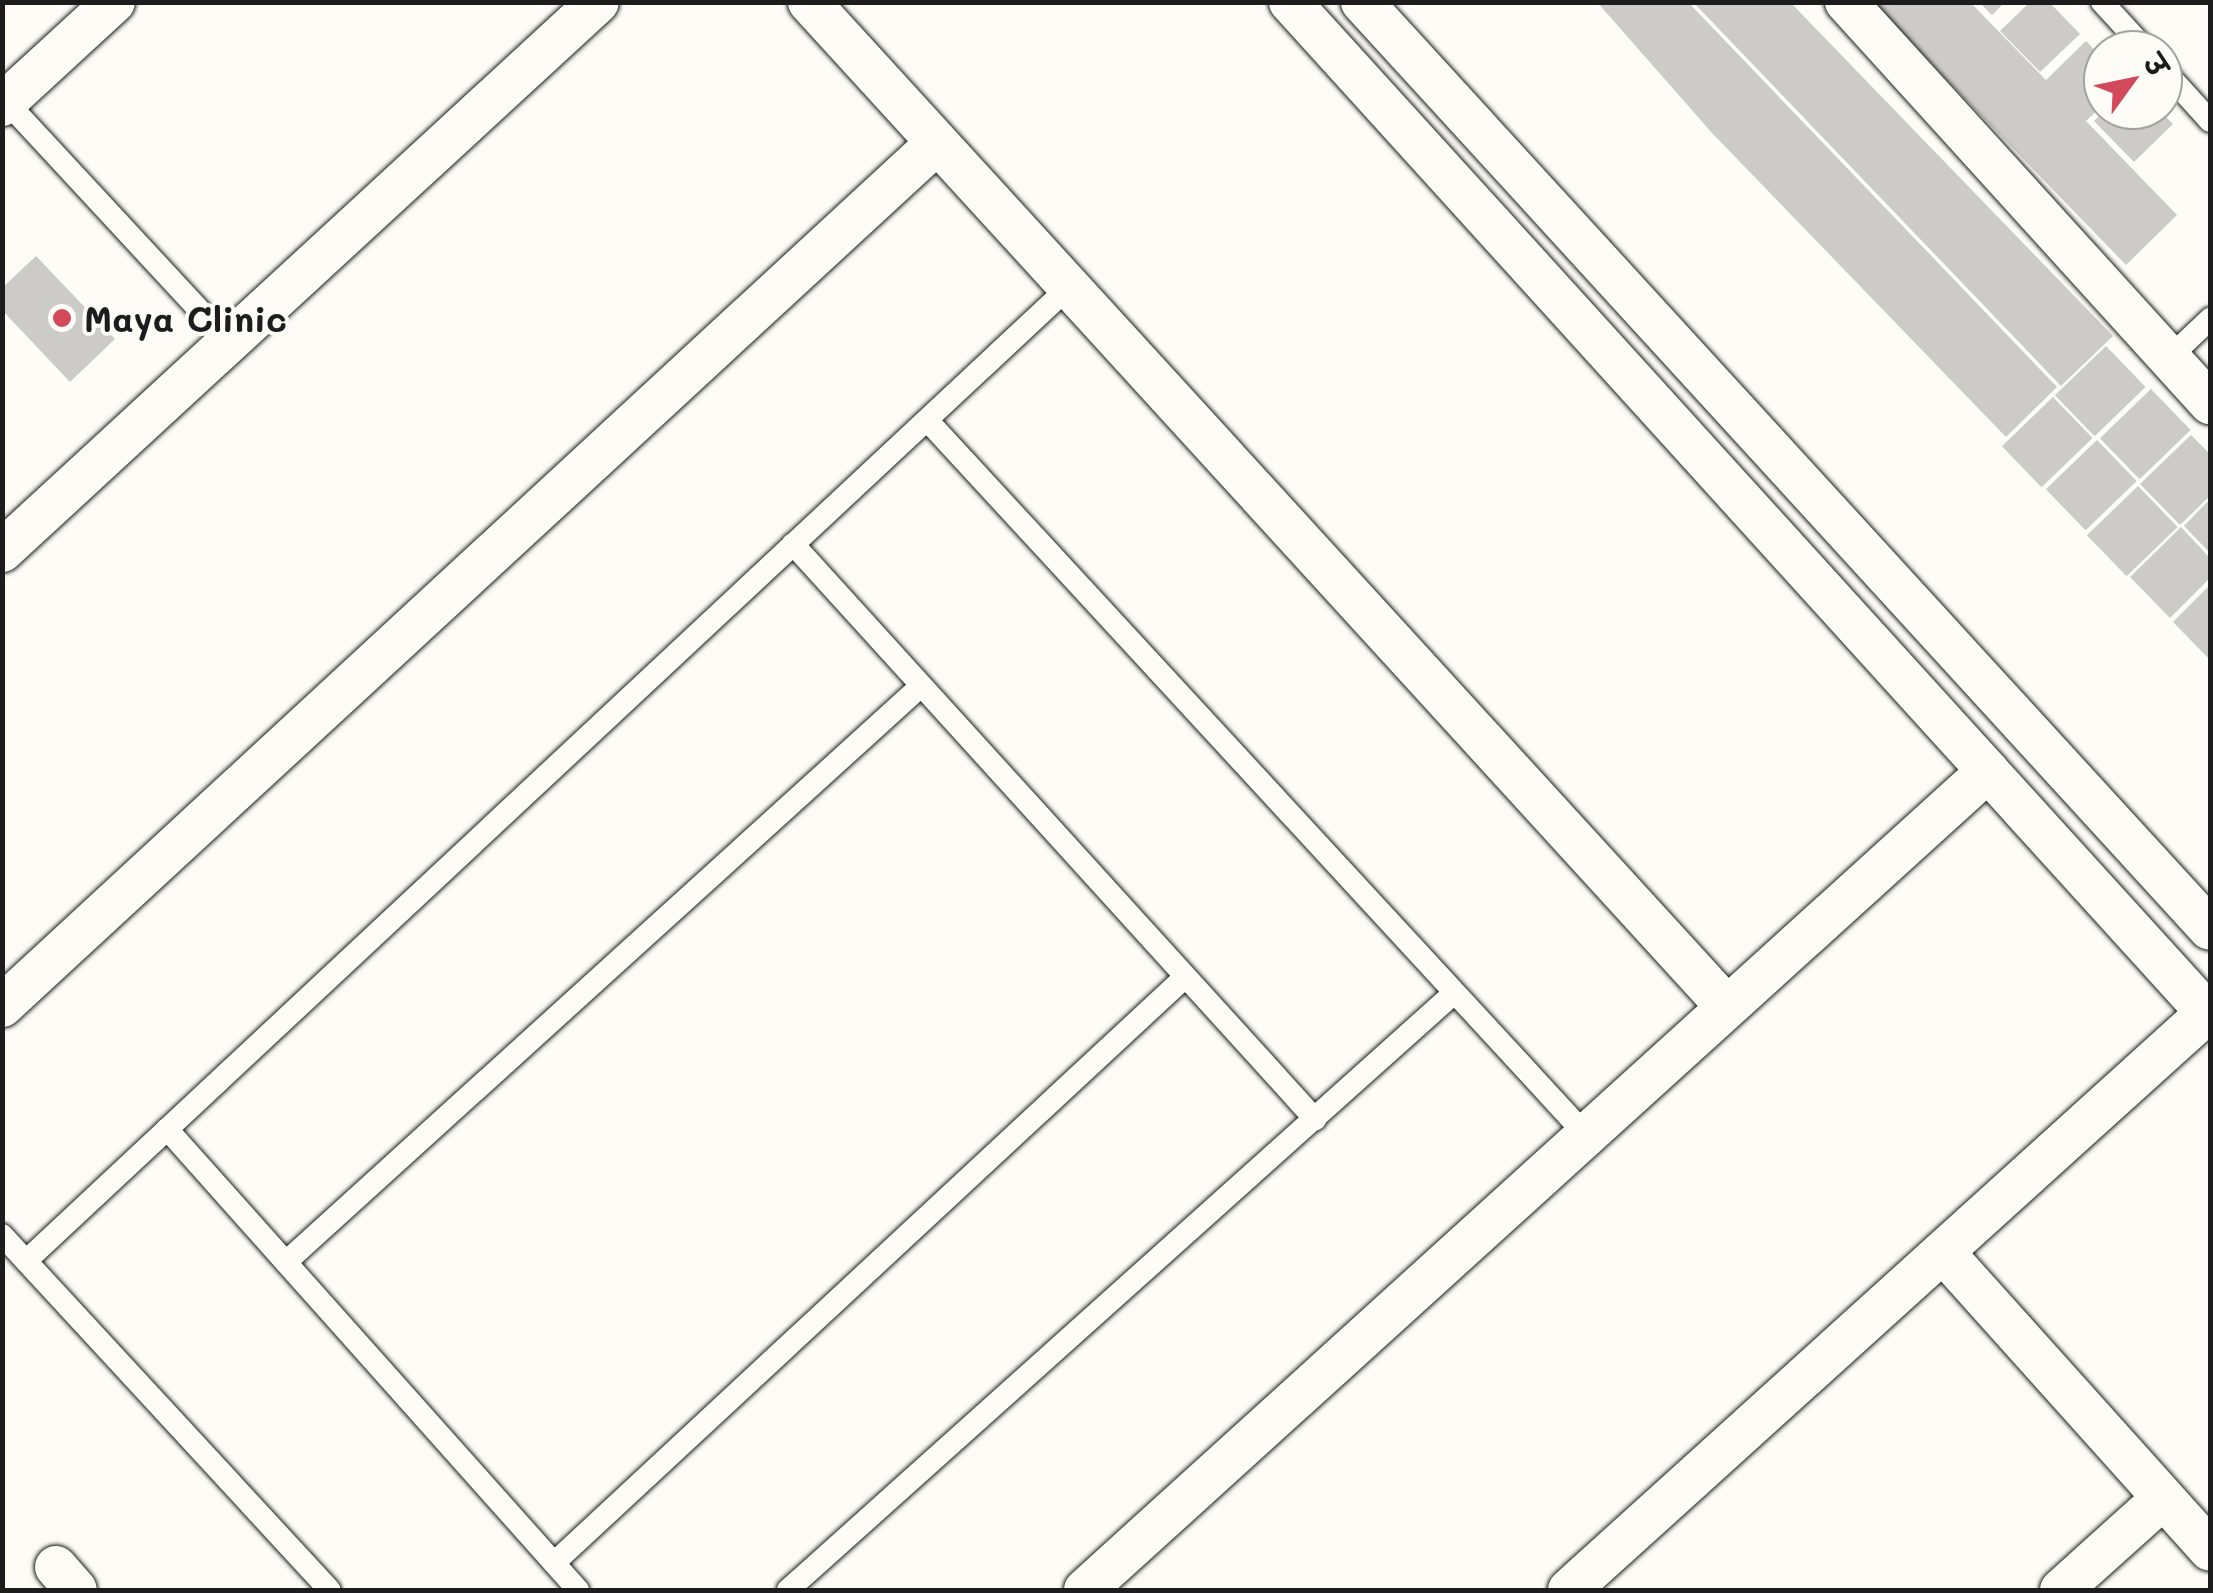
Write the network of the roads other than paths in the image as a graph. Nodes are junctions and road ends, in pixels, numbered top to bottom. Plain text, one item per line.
1 (114, 2) edge
2 (598, 2) edge
3 (809, 2) edge
4 (1290, 2) edge
5 (1362, 2) edge
6 (1846, 2) edge
7 (2102, 2) edge
8 (2128, 30) edge
9 (2183, 91) edge
10 (4, 101) edge
11 (2210, 121) edge
12 (937, 143) junction
13 (1069, 287) junction
14 (2210, 319) edge
15 (229, 342) junction
16 (2169, 358) junction
17 (2210, 403) edge
18 (927, 420) junction
19 (794, 544) junction
20 (2, 551) edge
21 (922, 686) junction
22 (1988, 771) junction
23 (2210, 928) edge
24 (1186, 977) junction
25 (1454, 994) junction
26 (2, 1006) edge
27 (1727, 1008) junction
28 (2210, 1013) edge
29 (1314, 1119) junction
30 (167, 1129) junction
31 (1586, 1135) junction
32 (2, 1235) edge
33 (1943, 1252) junction
34 (26, 1261) junction
35 (286, 1262) junction
36 (2163, 1498) junction
37 (2210, 1550) edge
38 (554, 1563) junction
39 (330, 1590) edge
40 (578, 1590) edge
41 (788, 1590) edge
42 (1085, 1590) edge
43 (1569, 1590) edge
44 (2060, 1590) edge

1 - 10 street
2 - 15 street
3 - 12 street
4 - 22 street
5 - 23 street
6 - 16 street
7 - 8 lane
9 - 11 lane
10 - 15 lane
12 - 13 street
12 - 26 street
13 - 18 lane
13 - 27 street
14 - 16 lane
15 - 20 street
16 - 17 street
18 - 19 lane
18 - 25 lane
19 - 21 lane
19 - 30 lane
21 - 24 lane
21 - 35 lane
22 - 27 street
22 - 28 street
24 - 29 lane
24 - 38 lane
25 - 29 lane
25 - 31 lane
27 - 31 street
28 - 33 street
29 - 41 lane
30 - 34 lane
30 - 35 lane
31 - 42 street
32 - 34 lane
33 - 36 street
33 - 43 street
34 - 39 lane
35 - 38 lane
36 - 37 street
36 - 44 street
38 - 40 lane

